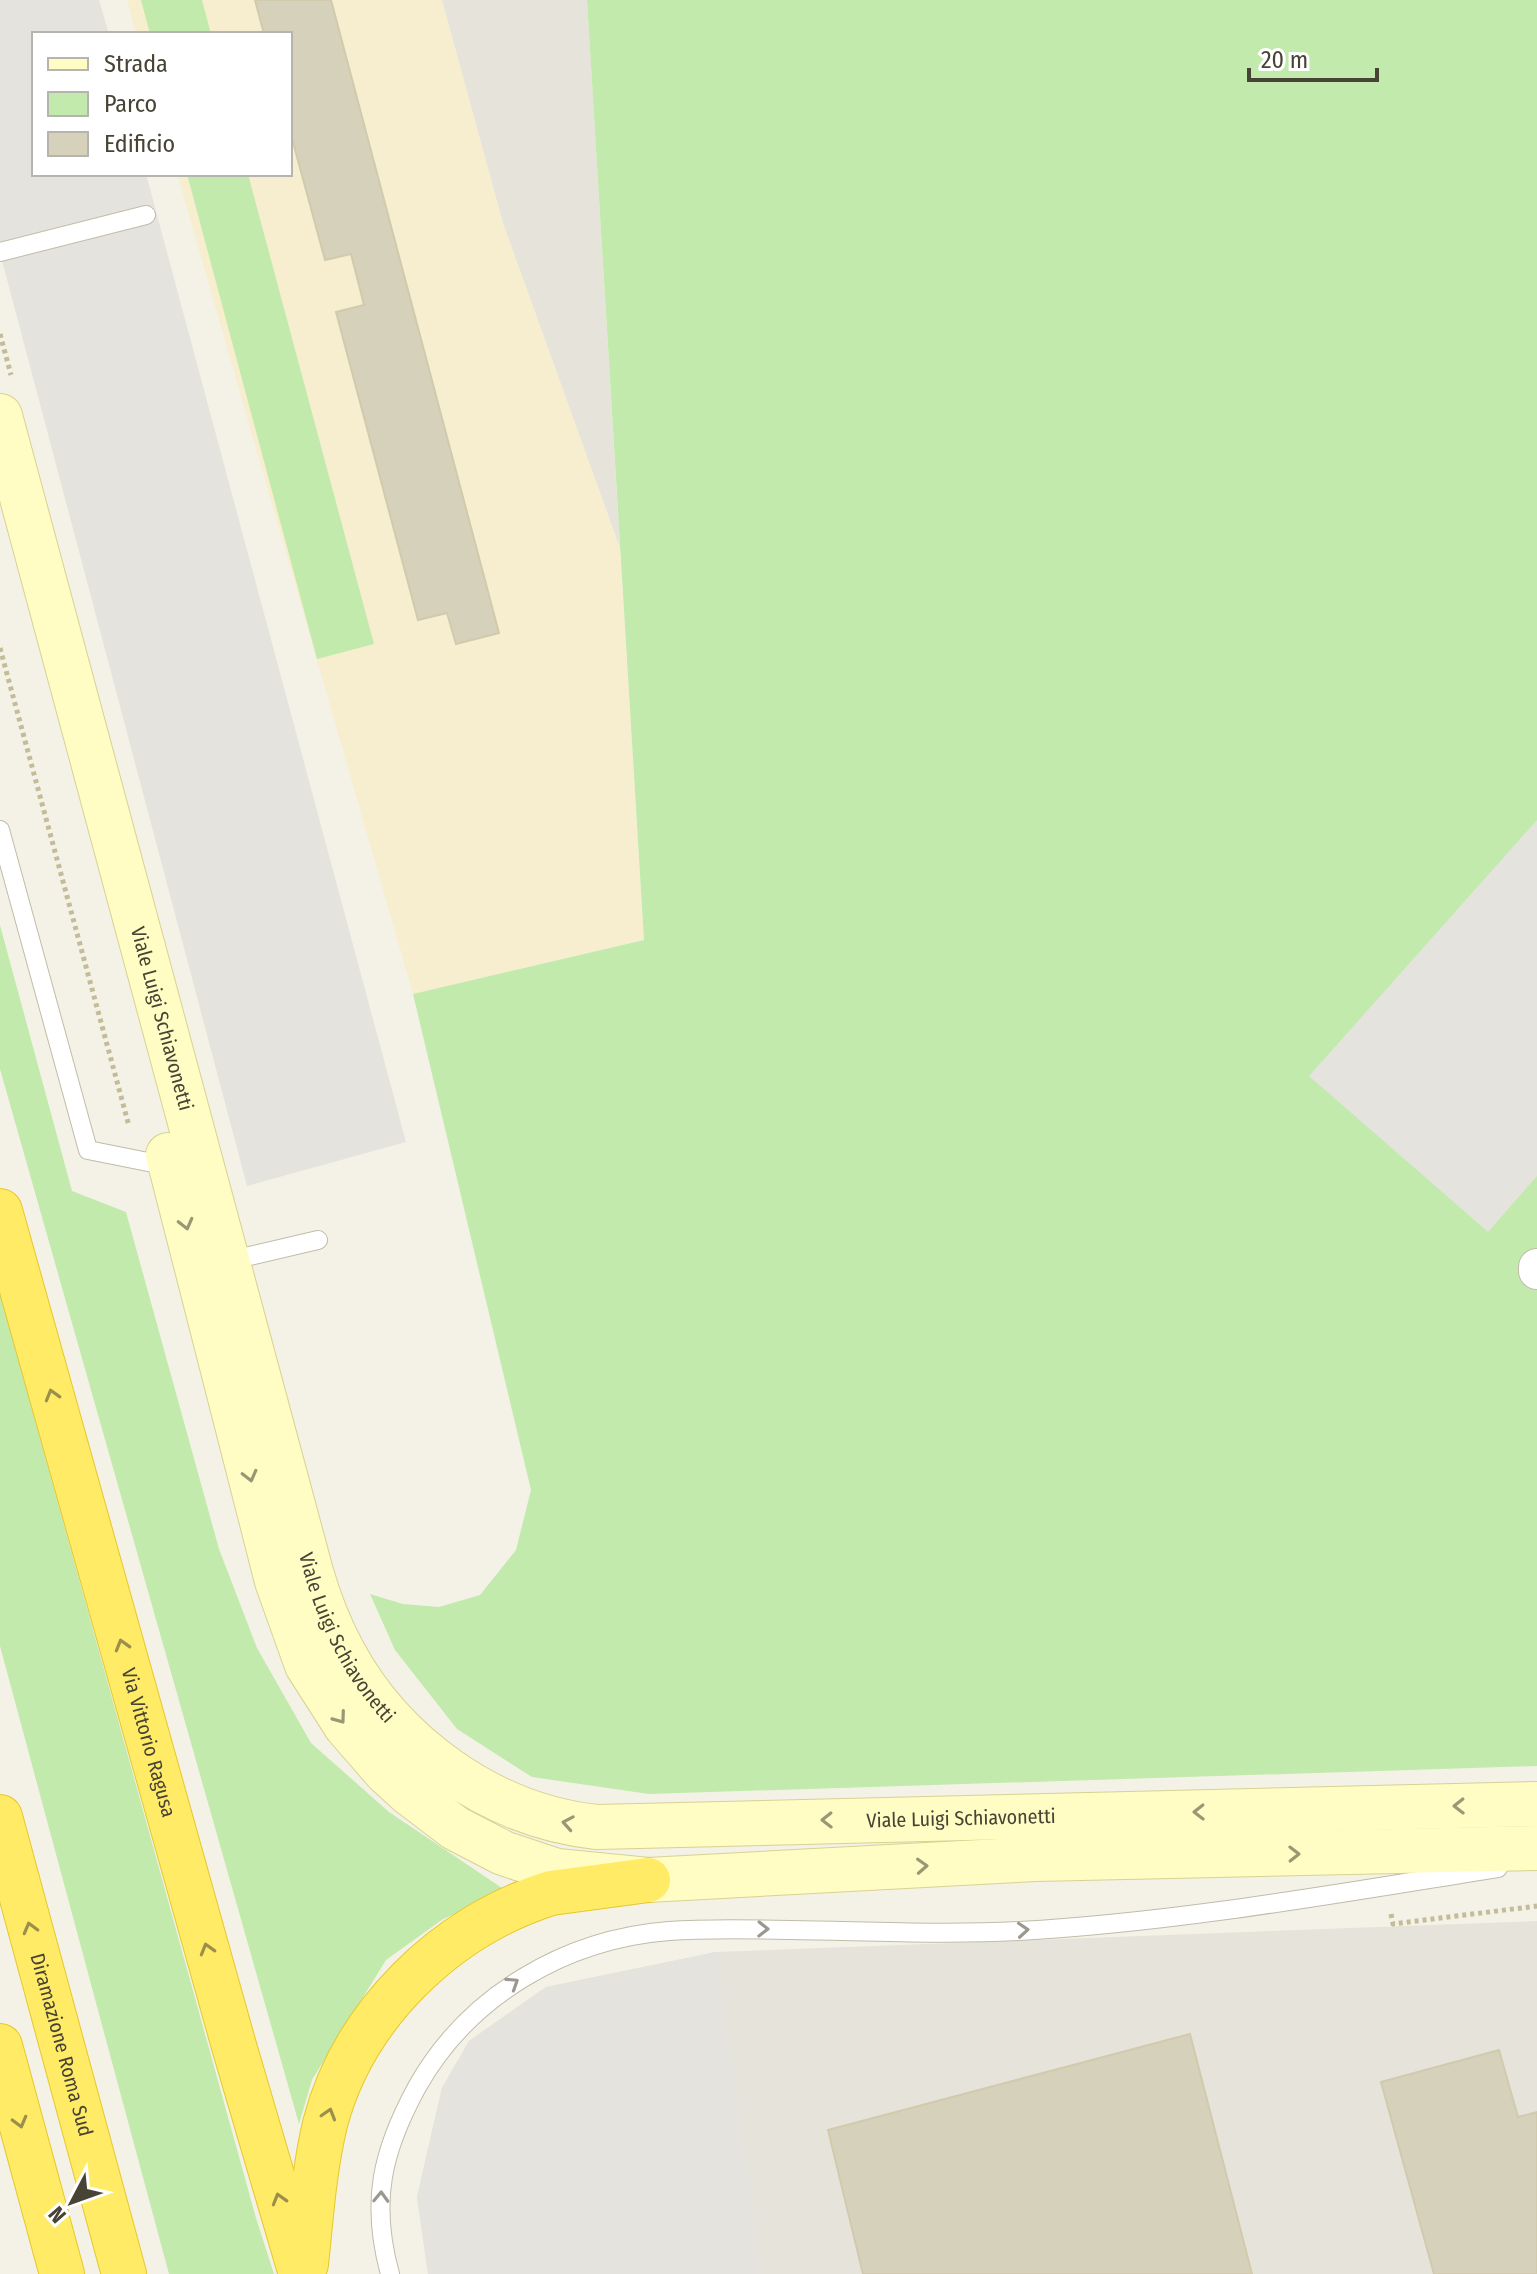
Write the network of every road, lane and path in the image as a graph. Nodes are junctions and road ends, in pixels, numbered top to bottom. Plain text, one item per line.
1 (146, 215) dead end
2 (0, 252) edge
3 (0, 334) edge
4 (6, 398) edge
5 (0, 527) edge
6 (0, 648) edge
7 (0, 830) edge
8 (131, 1133) dead end
9 (171, 1167) junction
10 (0, 1211) edge
11 (318, 1240) dead end
12 (228, 1261) junction
13 (1537, 1804) edge
14 (0, 1817) edge
15 (1537, 1848) edge
16 (1537, 1862) edge
17 (648, 1880) junction
18 (1537, 1906) edge
19 (1393, 1924) dead end
20 (0, 2046) edge
21 (62, 2274) edge
22 (124, 2274) edge
23 (303, 2274) edge
24 (390, 2274) edge

1 - 2 lane
3 - 4 path
4 - 12 street, Viale Luigi Schiavonetti
5 - 9 street, Viale Luigi Schiavonetti
6 - 8 path
7 - 9 lane
9 -> 17 street, Viale Luigi Schiavonetti
23 -> 10 highway, Via Vittorio Ragusa
11 - 12 lane
13 -> 12 street, Viale Luigi Schiavonetti
22 -> 14 highway, Diramazione Roma Sud
17 -> 15 street, Viale Luigi Schiavonetti
24 -> 16 lane
23 -> 17 highway
18 - 19 path
20 -> 21 highway

